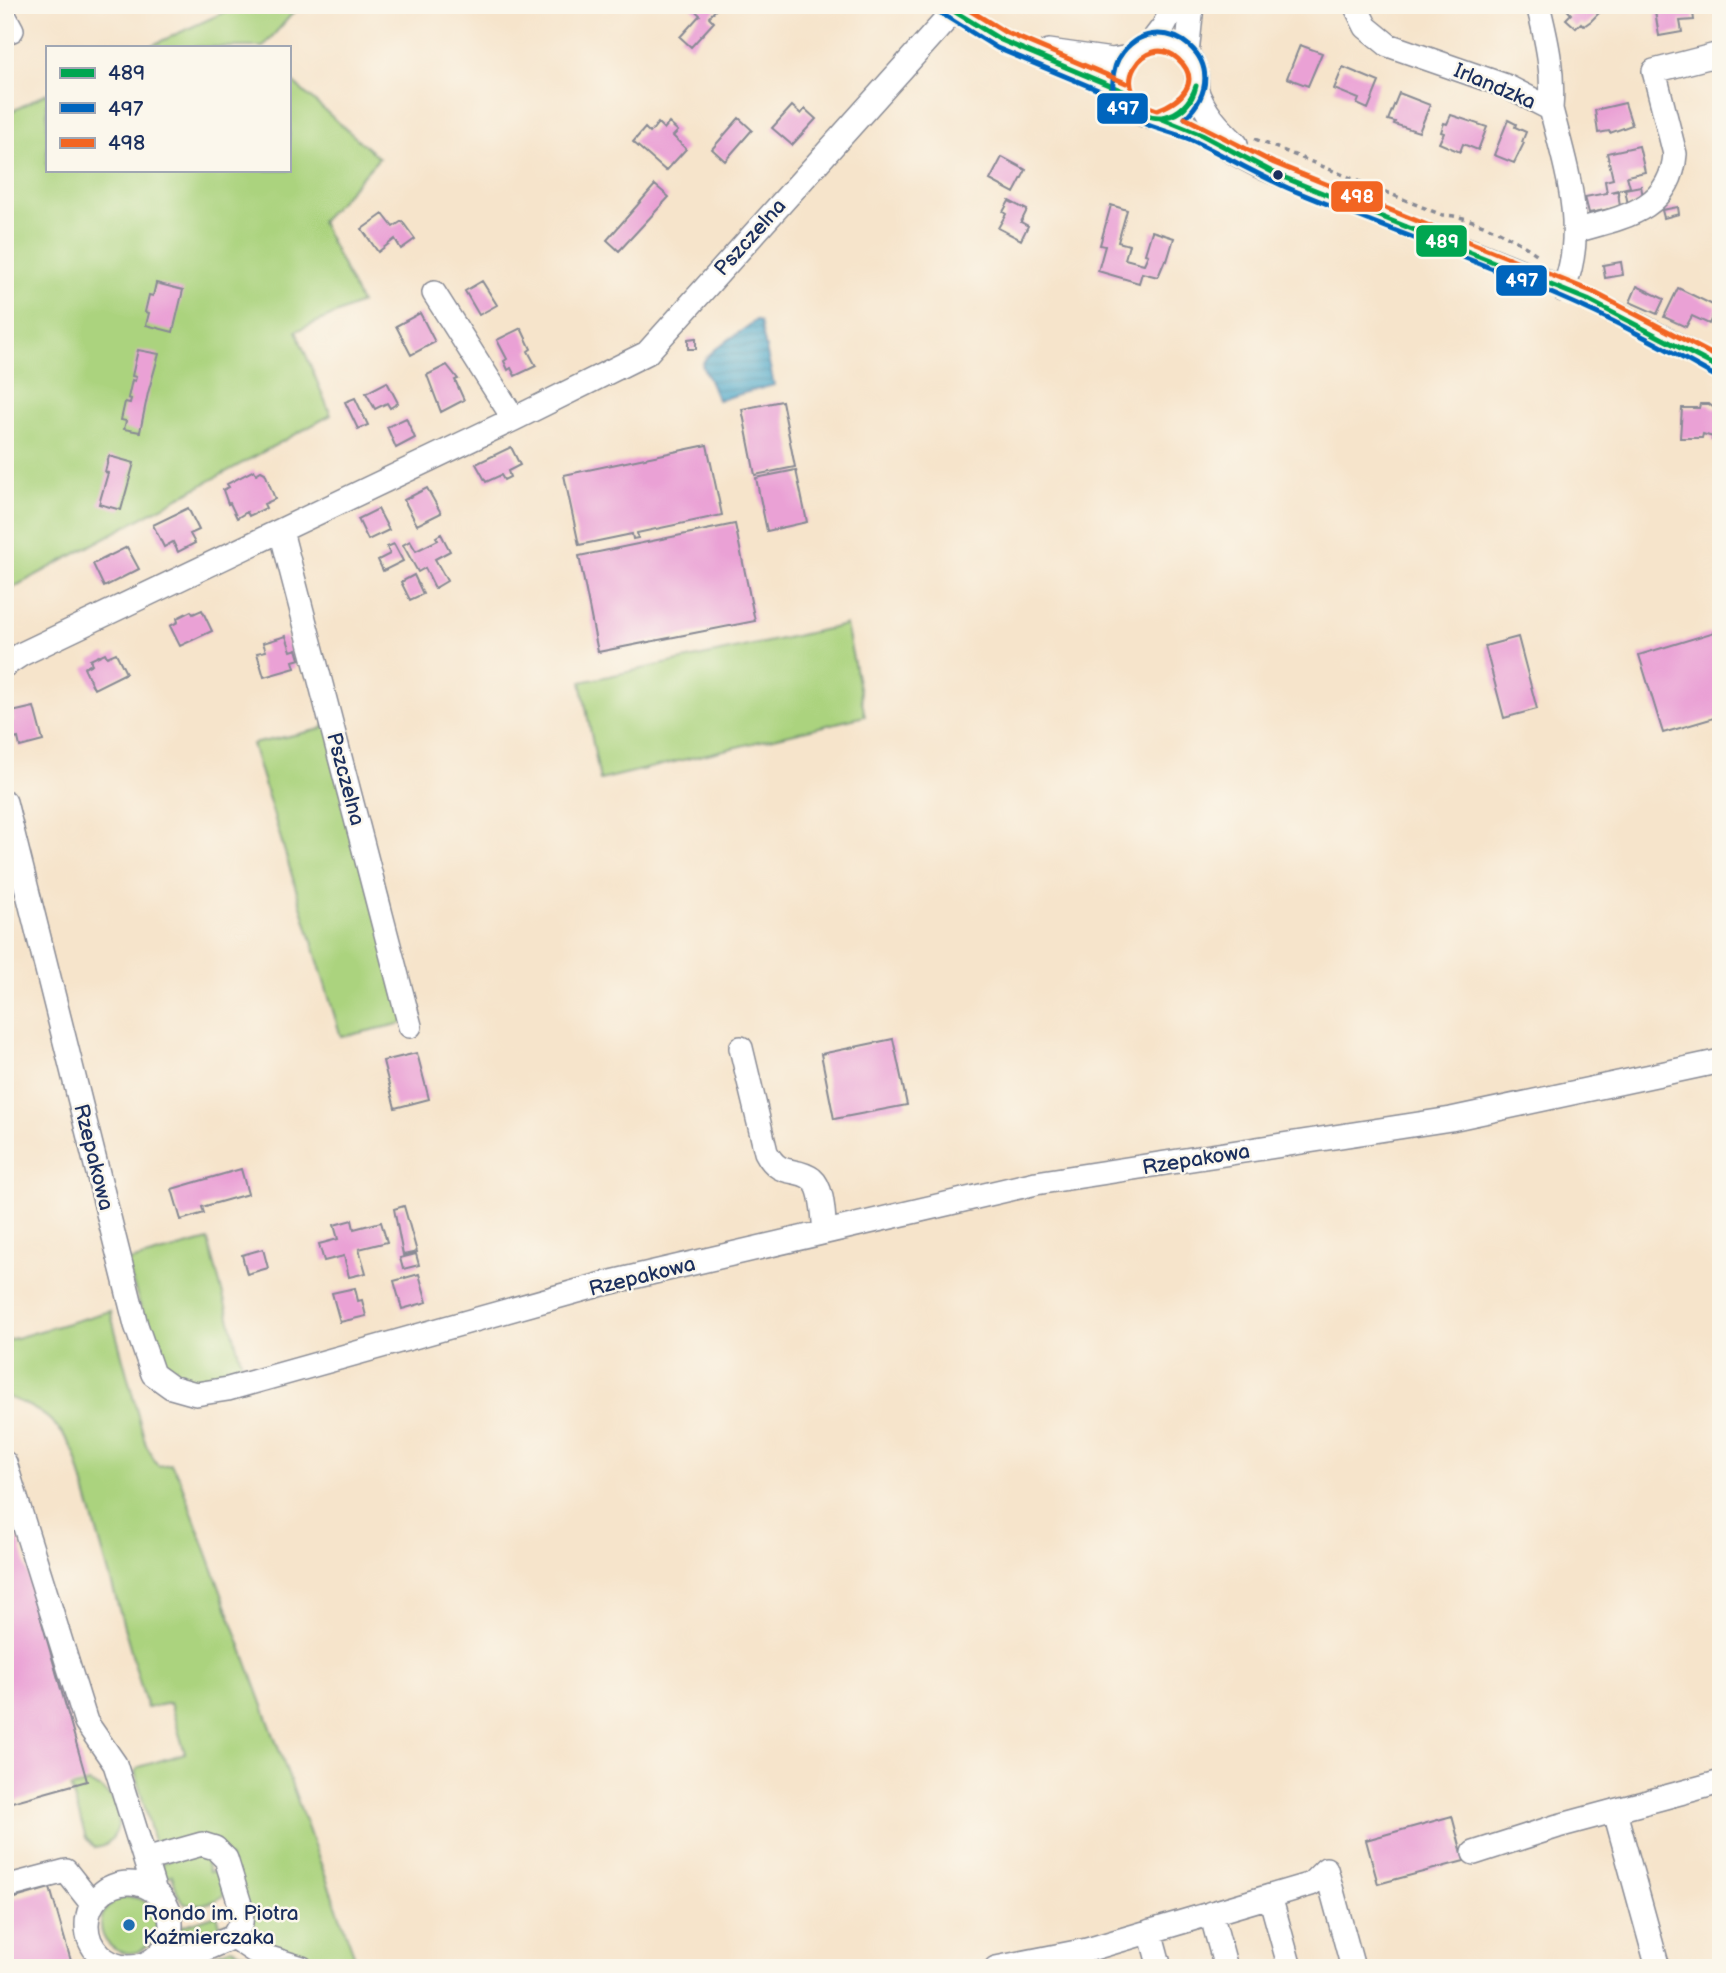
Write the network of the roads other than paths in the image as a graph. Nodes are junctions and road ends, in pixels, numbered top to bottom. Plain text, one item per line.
1 (1175, 5) edge
2 (1192, 5) edge
3 (1538, 5) edge
4 (949, 8) edge
5 (1356, 9) edge
6 (5, 17) edge
7 (5, 33) edge
8 (1150, 44) junction
9 (1018, 46) junction
10 (1187, 54) junction
11 (1716, 55) dead end
12 (1129, 57) junction
13 (1196, 89) junction
14 (1123, 92) junction
15 (1551, 109) junction
16 (1160, 118) junction
17 (1261, 167) junction
18 (1575, 231) junction
19 (1563, 290) junction
20 (434, 293) dead end
21 (1721, 369) edge
22 (514, 419) junction
23 (281, 531) junction
24 (5, 666) edge
25 (5, 802) edge
26 (411, 1026) dead end
27 (741, 1048) dead end
28 (1721, 1061) edge
29 (825, 1233) junction
30 (5, 1463) edge
31 (1721, 1782) edge
32 (1615, 1812) junction
33 (1474, 1853) dead end
34 (145, 1860) junction
35 (5, 1887) edge
36 (155, 1892) junction
37 (1270, 1896) junction
38 (92, 1904) junction
39 (1211, 1913) junction
40 (1150, 1931) junction
41 (233, 1937) junction
42 (174, 1956) edge
43 (1090, 1959) edge
44 (99, 1961) edge
45 (1023, 1965) edge
46 (302, 1968) edge
47 (996, 1968) edge
48 (1160, 1968) edge
49 (1226, 1968) edge
50 (1290, 1968) edge
51 (1353, 1968) edge
52 (1658, 1968) edge

1 - 8 street
2 - 10 street
3 - 15 street
4 - 9 street
4 - 22 street, Pszczelna
5 - 15 street, Irlandzka
6 - 7 street
8 - 10 street
8 - 12 street
9 - 12 street
9 - 14 street
10 - 13 street
11 - 18 street
12 - 14 street
13 - 16 street
13 - 17 street
14 - 16 street
15 - 18 street, Irlandzka
16 - 17 street
17 - 19 street
18 - 19 street, Irlandzka
19 - 21 street
20 - 22 street
22 - 23 street, Pszczelna
23 - 24 street, Pszczelna
23 - 26 street, Pszczelna
25 - 29 street, Rzepakowa
27 - 29 street
28 - 29 street, Rzepakowa
30 - 34 street
31 - 32 street
32 - 33 street
32 - 52 street
34 - 36 street
34 - 41 street
35 - 38 street
36 - 38 street
36 - 42 street
37 - 39 street
37 - 50 street
37 - 51 street
38 - 44 street
39 - 40 street
39 - 49 street
40 - 43 street
40 - 48 street
41 - 42 street
41 - 46 street
42 - 44 street
43 - 45 street
45 - 47 street

